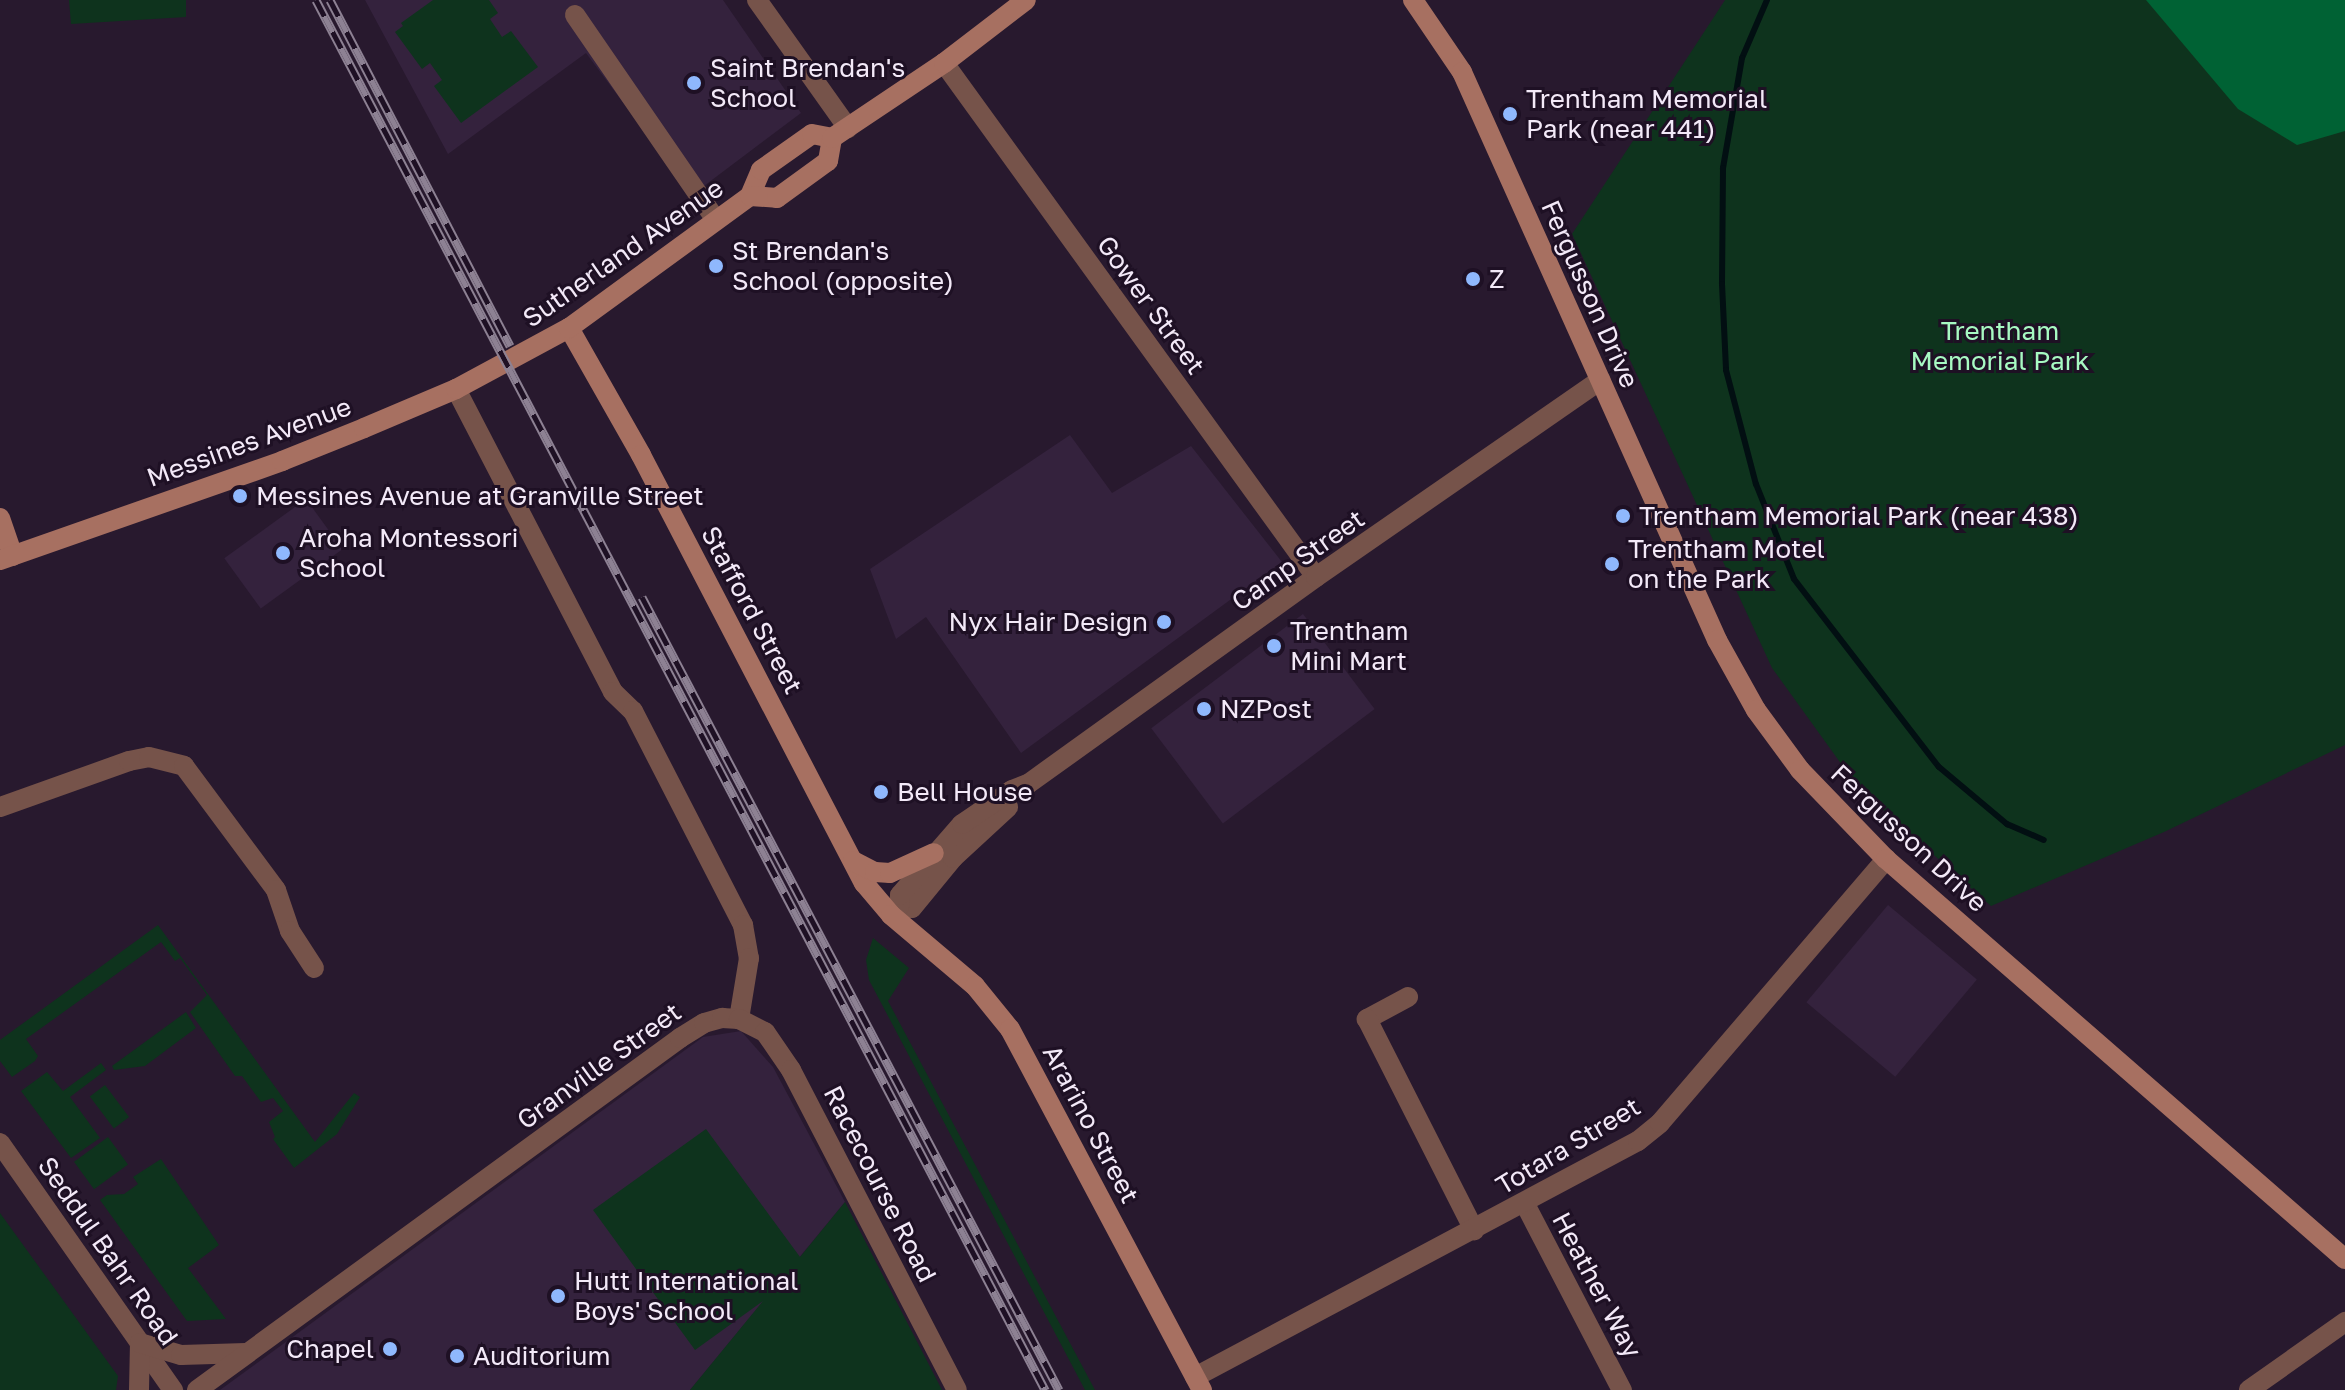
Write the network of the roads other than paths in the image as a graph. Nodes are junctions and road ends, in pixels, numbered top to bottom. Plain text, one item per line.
1 (757, 0) edge
2 (1026, 0) edge
3 (1413, 0) edge
4 (575, 15) dead end
5 (944, 63) junction
6 (840, 133) junction
7 (750, 196) junction
8 (716, 220) junction
9 (569, 328) junction
10 (510, 359) joint
11 (1600, 380) junction
12 (456, 389) junction
13 (0, 518) edge
14 (7, 558) edge
15 (1316, 577) junction
16 (1028, 784) junction
17 (0, 807) edge
18 (934, 853) junction
19 (1886, 859) junction
20 (853, 861) junction
21 (895, 911) junction
22 (314, 968) dead end
23 (1408, 997) dead end
24 (739, 1019) junction
25 (0, 1143) edge
26 (1525, 1204) junction
27 (1474, 1230) junction
28 (2345, 1259) edge
29 (2345, 1322) edge
30 (140, 1343) junction
31 (248, 1353) junction
32 (1198, 1383) edge
33 (139, 1390) edge
34 (173, 1390) edge
35 (197, 1390) edge
36 (957, 1390) edge
37 (1622, 1390) edge
38 (2249, 1390) edge

1 - 6 street
2 - 5 street, Sutherland Avenue
3 - 11 street, Fergusson Drive
4 - 8 street
5 - 6 street, Sutherland Avenue
5 - 15 street, Gower Street
6 - 7 street
6 - 7 street, Sutherland Avenue
7 - 8 street, Sutherland Avenue
8 - 9 street, Sutherland Avenue
9 - 10 street, Sutherland Avenue
9 - 20 street, Stafford Street
10 - 12 street, Messines Avenue
11 - 15 street, Camp Street
11 - 19 street, Fergusson Drive
12 - 14 street, Messines Avenue
12 - 24 street
13 - 14 street
15 - 16 street, Camp Street
16 - 18 street, Camp Street
16 - 21 street, Camp Street
17 - 22 street
18 - 20 street
18 - 21 street, Camp Street
19 - 26 street, Totara Street
19 - 28 street, Fergusson Drive
20 - 21 street, Stafford Street
21 - 32 street, Ararino Street
23 - 27 street
24 - 31 street, Granville Street
24 - 36 street, Racecourse Road
25 - 30 street, Seddul Bahr Road
26 - 27 street, Totara Street
26 - 37 street, Heather Way
27 - 32 street, Totara Street
29 - 38 street
30 - 31 street
30 - 33 street
30 - 34 street, Seddul Bahr Road
31 - 35 street, Granville Street

